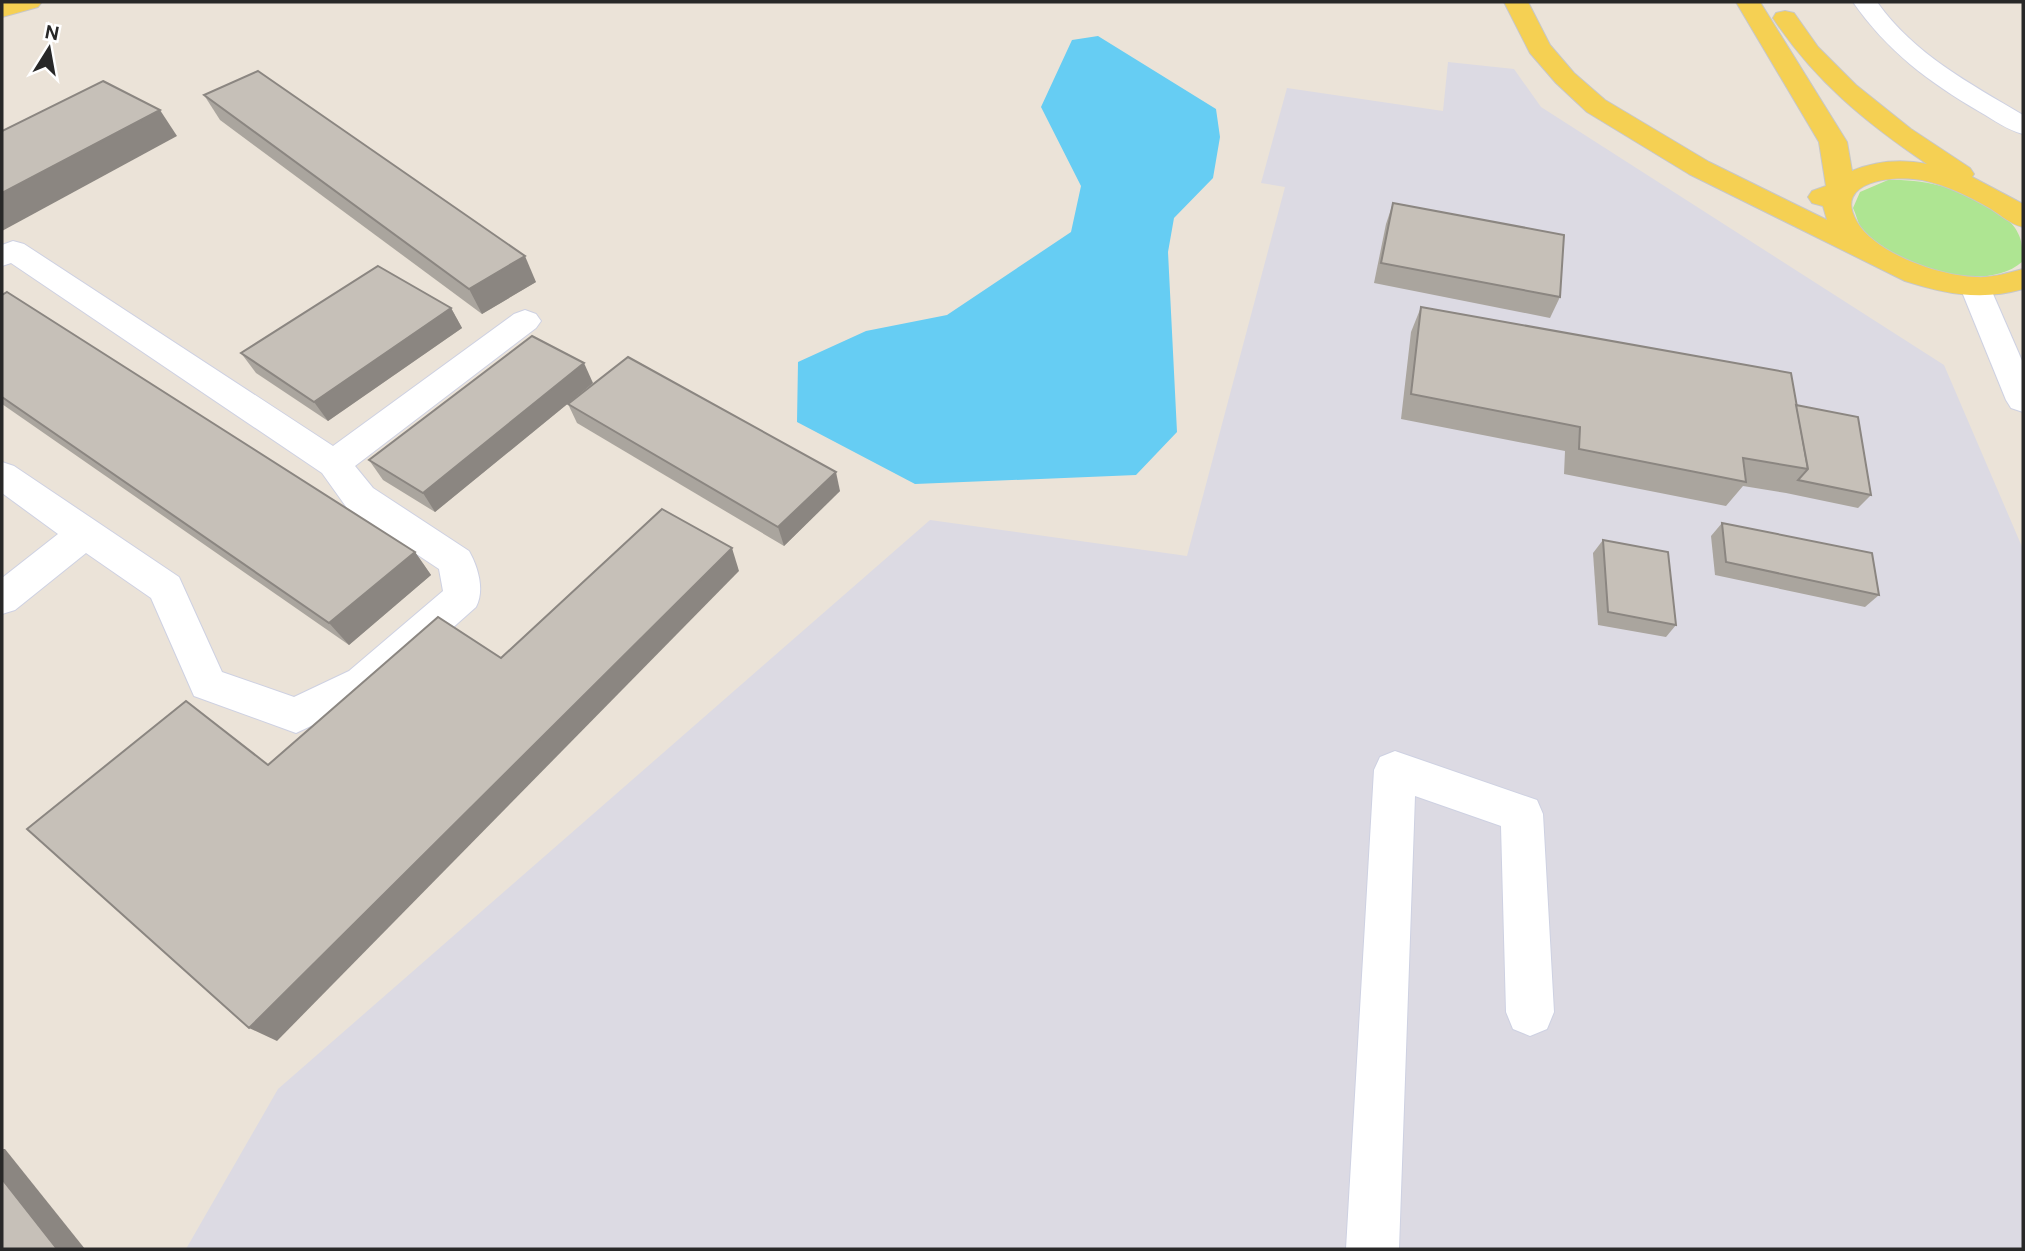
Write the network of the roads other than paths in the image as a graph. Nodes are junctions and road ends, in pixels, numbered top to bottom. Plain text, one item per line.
1 (30, 2) edge
2 (1516, 2) edge
3 (1748, 2) edge
4 (1773, 2) edge
5 (1865, 2) edge
6 (2, 10) edge
7 (2023, 127) edge
8 (1727, 182) junction
9 (1840, 191) junction
10 (2016, 212) edge
11 (2, 256) edge
12 (1892, 264) junction
13 (2023, 279) edge
14 (1975, 287) junction
15 (525, 321) dead end
16 (2023, 400) edge
17 (334, 464) junction
18 (2, 474) edge
19 (85, 534) junction
20 (2, 599) edge
21 (1530, 1012) dead end
22 (1372, 1249) edge

1 - 6 main road
2 - 8 main road
3 - 9 main road
4 - 10 main road
5 - 7 street
8 - 9 main road
8 - 12 main road
9 - 10 main road
9 - 12 main road
11 - 17 street
12 - 14 main road
13 - 14 main road
14 - 16 street
15 - 17 street
17 - 19 street
18 - 19 street
19 - 20 street
21 - 22 street

